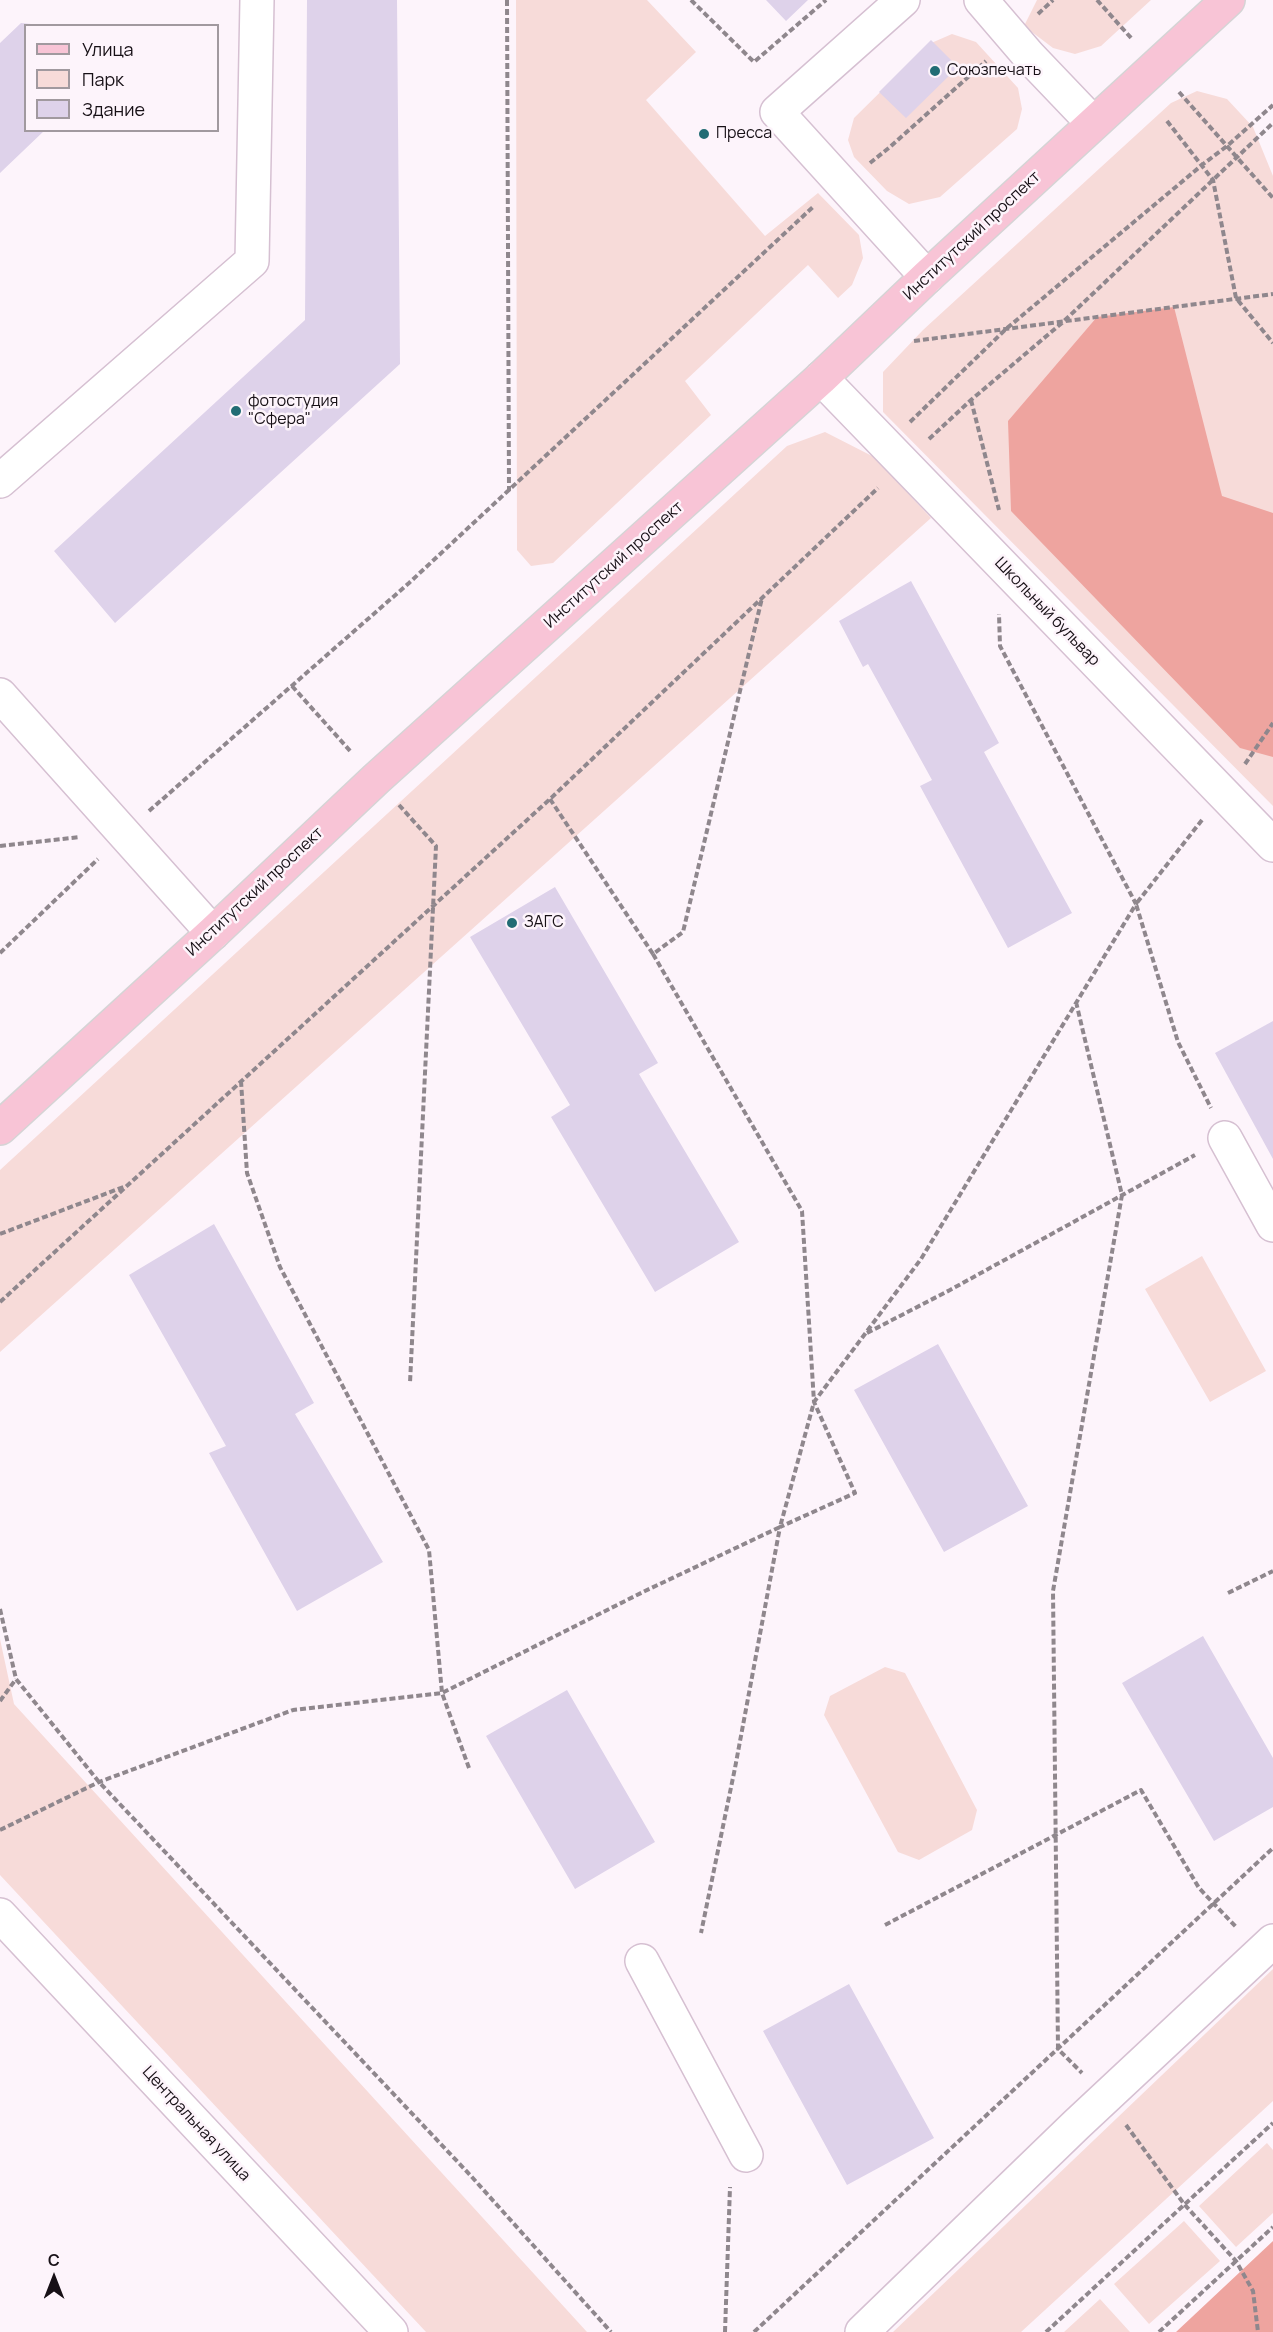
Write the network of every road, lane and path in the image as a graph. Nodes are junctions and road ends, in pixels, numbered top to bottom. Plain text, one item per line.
1 (257, 0) edge
2 (507, 0) edge
3 (691, 0) edge
4 (826, 0) edge
5 (903, 0) edge
6 (981, 0) edge
7 (1053, 0) edge
8 (1097, 0) edge
9 (1228, 0) edge
10 (1012, 37) junction
11 (1156, 66) junction
12 (1273, 105) edge
13 (1167, 121) dead end
14 (1093, 123) junction
15 (1273, 123) edge
16 (1227, 146) junction
17 (1238, 158) junction
18 (1202, 165) junction
19 (1213, 180) junction
20 (842, 184) junction
21 (1273, 198) edge
22 (927, 277) junction
23 (1273, 294) edge
24 (1236, 298) junction
25 (1063, 322) junction
26 (1006, 329) junction
27 (913, 341) dead end
28 (1273, 343) edge
29 (821, 378) junction
30 (971, 400) junction
31 (895, 454) junction
32 (0, 480) edge
33 (508, 492) junction
34 (997, 560) junction
35 (763, 597) junction
36 (292, 686) junction
37 (0, 695) edge
38 (1273, 723) edge
39 (376, 779) junction
40 (1222, 793) junction
41 (550, 799) junction
42 (124, 832) junction
43 (1273, 845) edge
44 (0, 846) edge
45 (1136, 904) junction
46 (435, 906) junction
47 (213, 933) junction
48 (0, 953) edge
49 (652, 954) junction
50 (1076, 1002) junction
51 (241, 1080) junction
52 (0, 1128) edge
53 (1225, 1138) junction
54 (128, 1185) junction
55 (1122, 1195) junction
56 (1273, 1225) edge
57 (0, 1234) edge
58 (0, 1302) edge
59 (866, 1333) junction
60 (410, 1383) dead end
61 (814, 1402) junction
62 (780, 1527) junction
63 (1273, 1570) edge
64 (1228, 1593) dead end
65 (0, 1609) edge
66 (16, 1678) junction
67 (442, 1693) junction
68 (0, 1701) edge
69 (469, 1767) dead end
70 (99, 1782) junction
71 (0, 1830) edge
72 (1273, 1848) edge
73 (0, 1915) edge
74 (885, 1925) dead end
75 (701, 1933) dead end
76 (1267, 1947) edge
77 (642, 1961) dead end
78 (1058, 2049) junction
79 (1107, 2098) junction
80 (1273, 2122) edge
81 (739, 2142) joint
82 (1184, 2204) junction
83 (1273, 2227) edge
84 (1236, 2261) junction
85 (391, 2332) edge
86 (611, 2332) edge
87 (725, 2332) edge
88 (754, 2332) edge
89 (862, 2332) edge
90 (1046, 2332) edge
91 (1158, 2332) edge
92 (1258, 2332) edge

1 - 32 street
2 - 33 path
3 - 4 path
5 - 20 street
6 - 10 street
7 - 10 path
8 - 11 path
9 - 11 main road, Институтский проспект
10 - 14 street
10 - 20 path
11 - 14 main road, Институтский проспект
11 - 16 path
12 - 16 path
13 - 18 path
14 - 22 main road, Институтский проспект
15 - 17 path
16 - 17 path
16 - 18 path
17 - 19 path
17 - 21 path
18 - 19 path
18 - 26 path
19 - 24 path
19 - 25 path
20 - 22 street
20 - 33 path
22 - 29 main road, Институтский проспект
23 - 24 path
24 - 25 path
24 - 28 path
25 - 26 path
25 - 30 path
26 - 27 path
26 - 31 path
29 - 31 street, Школьный бульвар
29 - 39 main road, Институтский проспект
30 - 31 path
30 - 34 path
31 - 34 street, Школьный бульвар
31 - 35 path
33 - 36 path
34 - 40 street, Школьный бульвар
34 - 45 path
35 - 41 path
35 - 49 path
36 - 39 path
36 - 42 path
37 - 42 street
38 - 40 path
39 - 46 path
39 - 47 main road, Институтский проспект
40 - 43 street, Школьный бульвар
40 - 45 path
41 - 46 path
41 - 49 path
42 - 44 path
42 - 47 street
42 - 48 path
45 - 50 path
45 - 53 path
46 - 51 path
46 - 60 path
47 - 52 main road, Институтский проспект
49 - 61 path
50 - 55 path
50 - 59 path
51 - 54 path
51 - 67 path
53 - 55 path
53 - 56 street
54 - 57 path
54 - 58 path
55 - 59 path
55 - 78 path
59 - 61 path
61 - 62 path
61 - 62 path
62 - 67 path
62 - 75 path
63 - 64 path
65 - 66 path
66 - 68 path
66 - 70 path
67 - 69 path
67 - 70 path
70 - 71 path
70 - 86 path
72 - 78 path
73 - 85 street, Центральная улица
74 - 76 path
76 - 79 street
77 - 81 street
78 - 79 path
78 - 88 path
79 - 82 path
79 - 89 street
80 - 82 path
81 - 87 path
82 - 84 path
82 - 90 path
83 - 84 path
84 - 91 path
84 - 92 path

